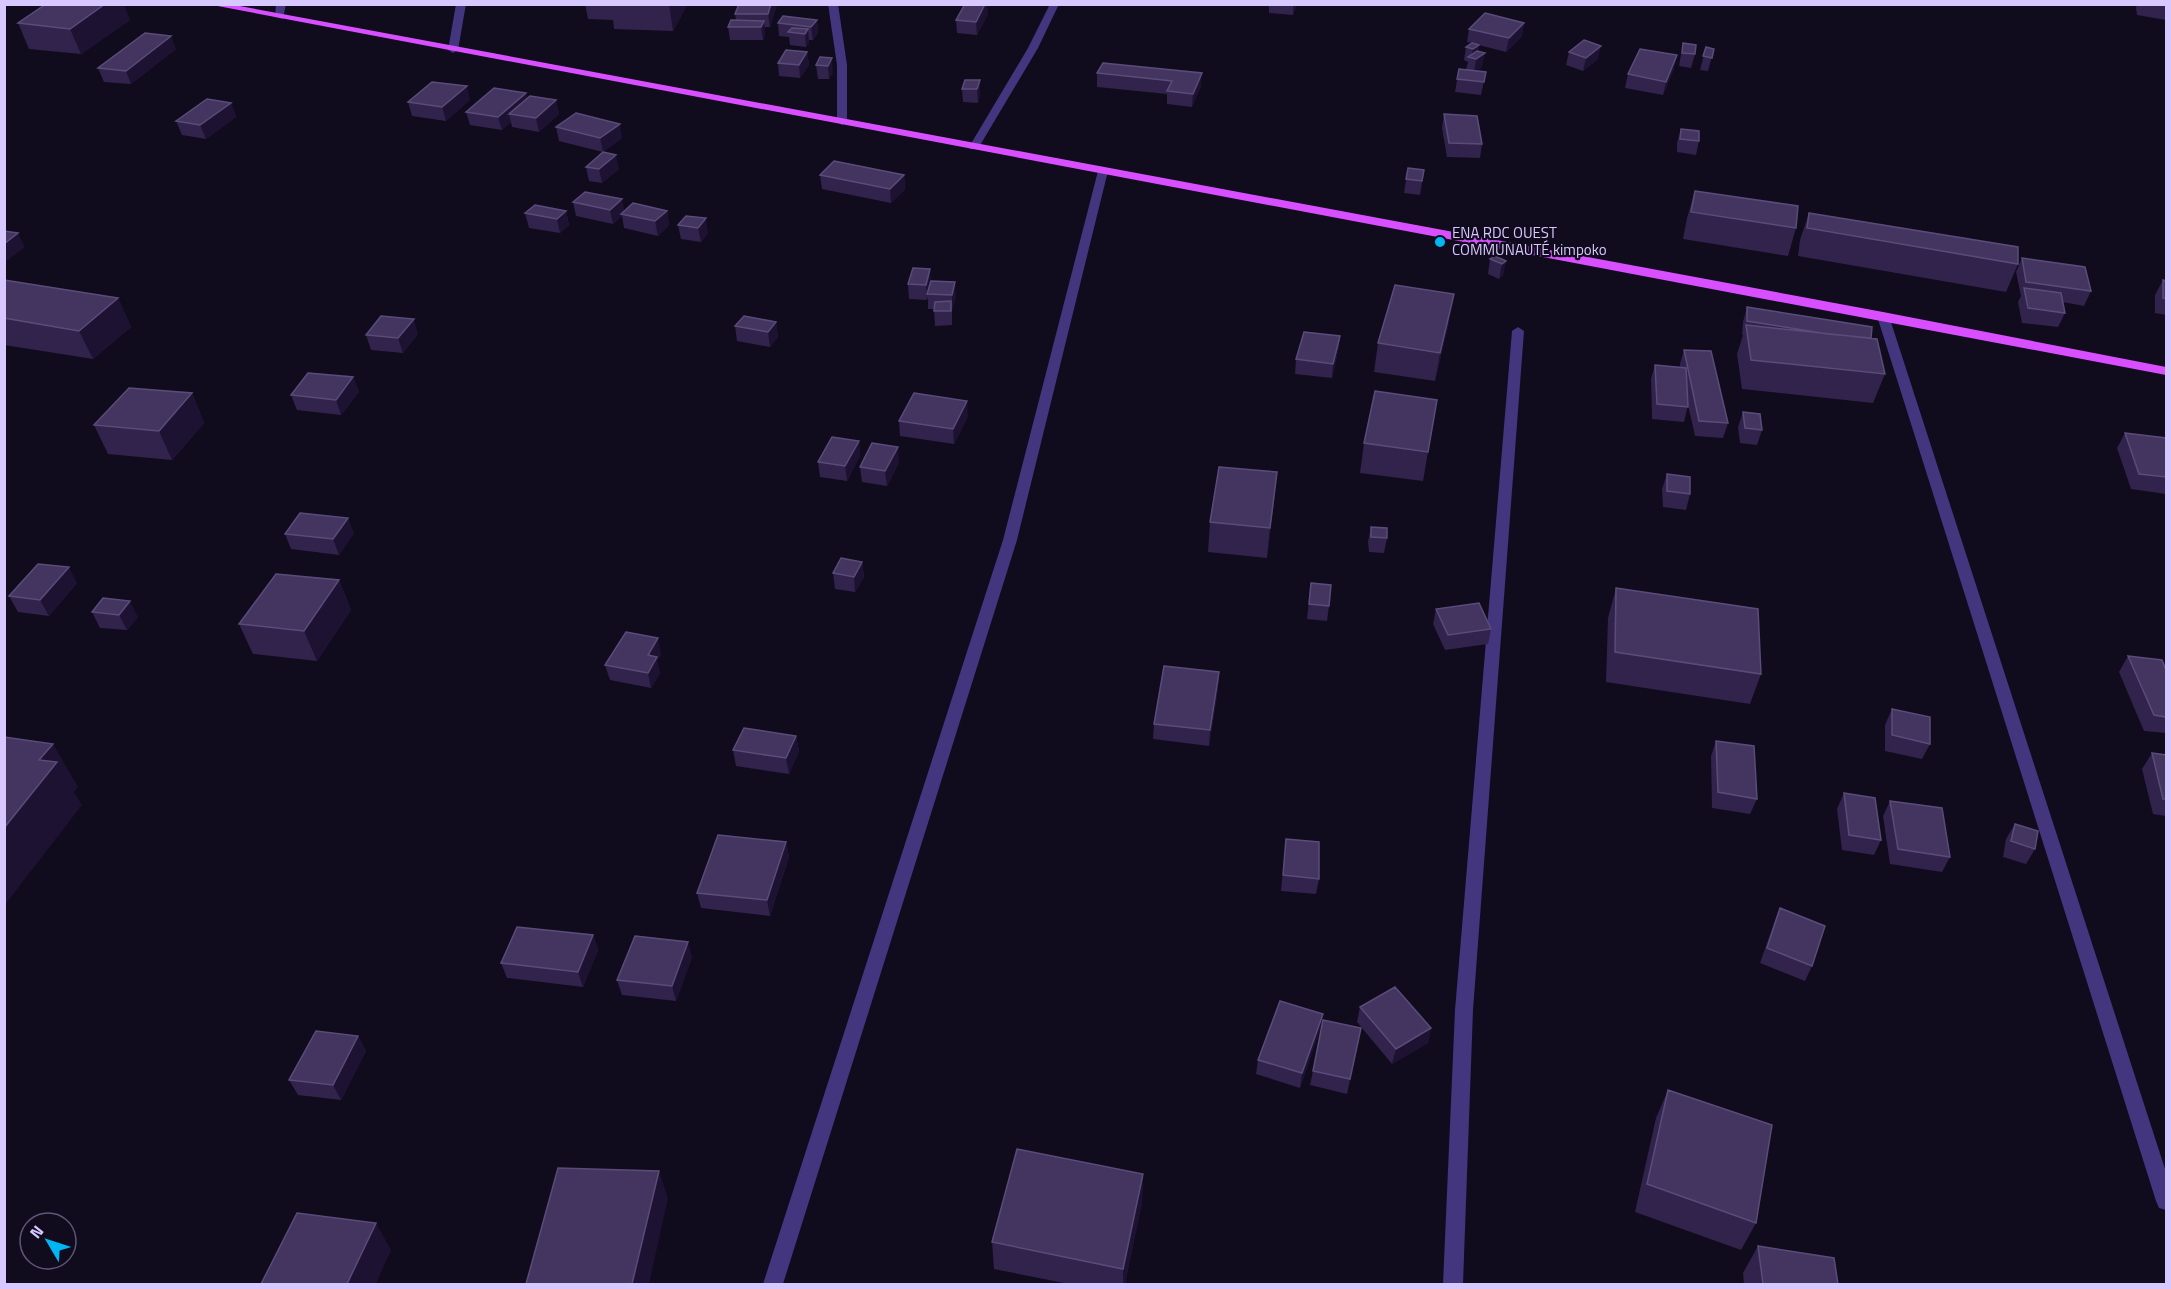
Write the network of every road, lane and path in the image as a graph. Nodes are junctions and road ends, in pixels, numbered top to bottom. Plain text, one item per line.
1 (211, 4) edge
2 (282, 4) edge
3 (461, 4) edge
4 (833, 4) edge
5 (1055, 4) edge
6 (280, 17) junction
7 (453, 50) junction
8 (842, 122) junction
9 (974, 147) junction
10 (1103, 171) junction
11 (1883, 316) junction
12 (1518, 331) dead end
13 (2166, 371) edge
14 (2166, 1201) edge
15 (773, 1284) edge
16 (1453, 1284) edge

1 - 6 main road
2 - 6 street
3 - 7 street
4 - 8 street
5 - 9 street
6 - 7 main road
7 - 8 main road
8 - 9 main road
9 - 10 main road
10 - 11 main road
10 - 15 street
11 - 13 main road
11 - 14 street
12 - 16 street

